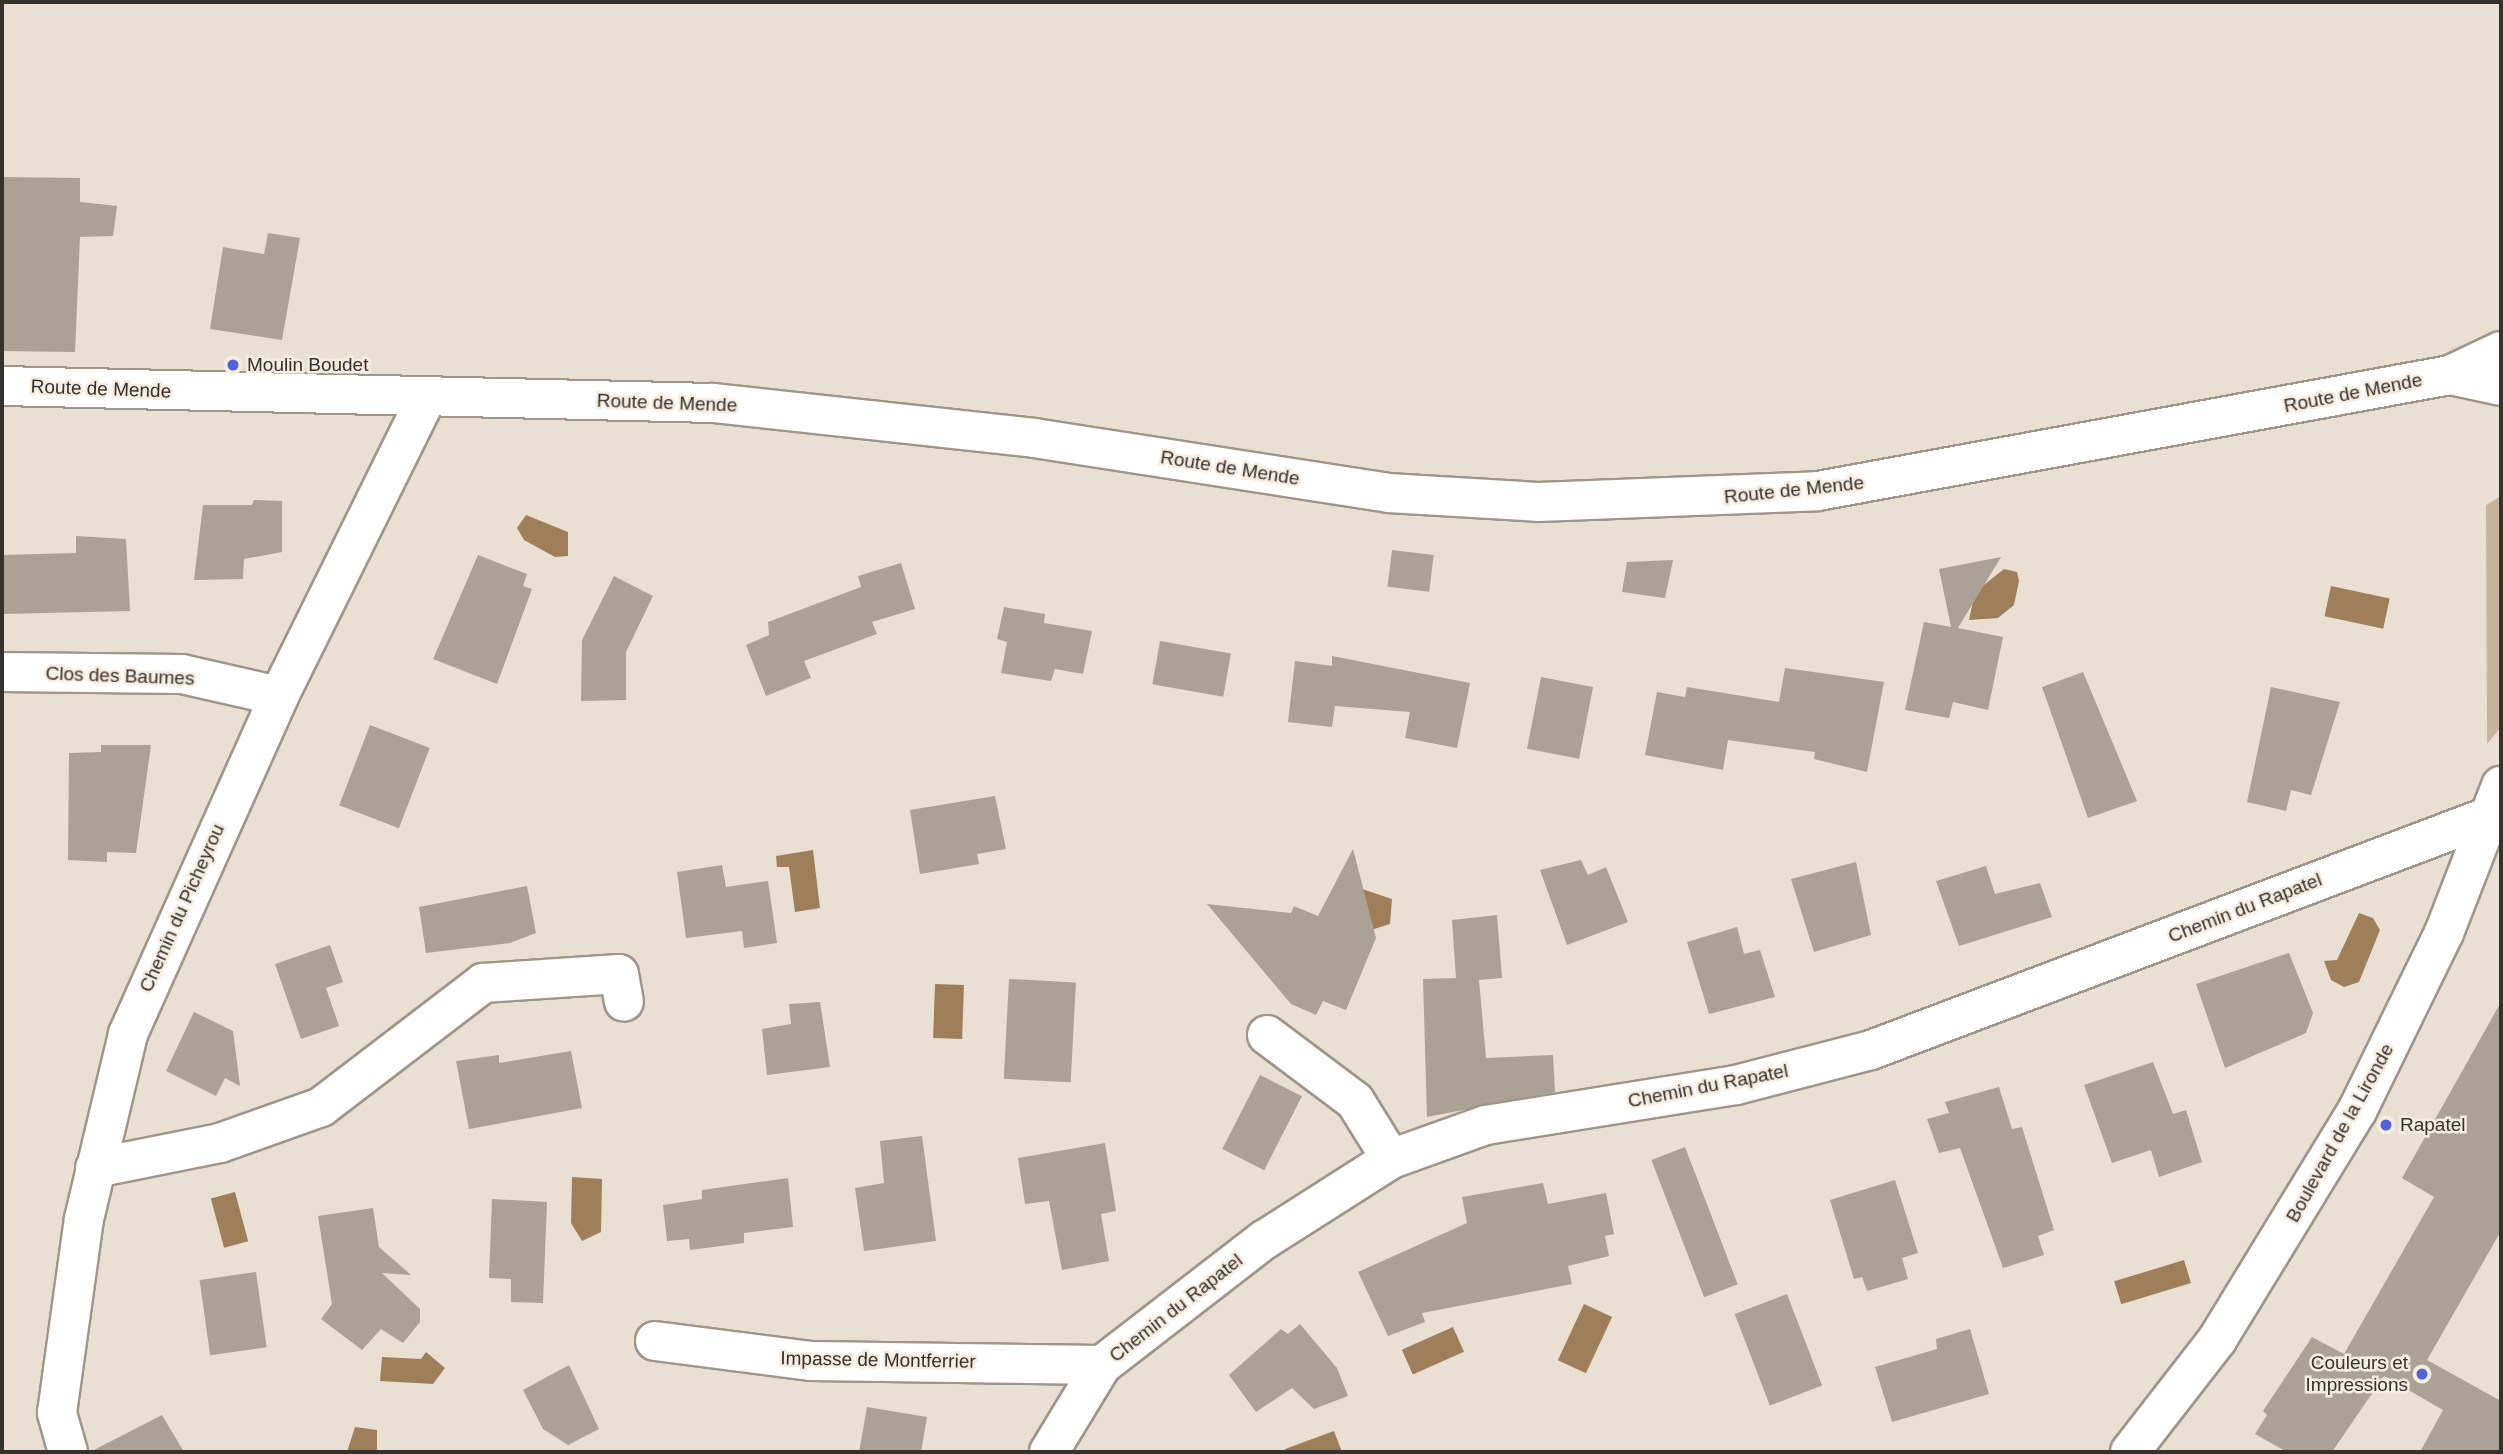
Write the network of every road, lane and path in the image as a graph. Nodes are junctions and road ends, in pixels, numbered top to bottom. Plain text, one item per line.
1 (2501, 351) edge
2 (2450, 375) junction
3 (2, 386) edge
4 (2501, 387) edge
5 (426, 399) junction
6 (2, 672) edge
7 (279, 696) junction
8 (2494, 802) edge
9 (624, 1002) dead end
10 (1267, 1035) dead end
11 (1391, 1159) junction
12 (95, 1168) junction
13 (655, 1341) dead end
14 (1102, 1365) junction
15 (2145, 1447) edge
16 (68, 1452) edge
17 (1049, 1452) edge

1 - 2 street
2 - 4 street
2 - 5 street, Route de Mende
3 - 5 street, Route de Mende
5 - 7 street, Chemin du Picheyrou
6 - 7 street, Clos des Baumes
7 - 12 street, Chemin du Picheyrou
8 - 11 street, Chemin du Rapatel
8 - 15 street, Boulevard de la Lironde
9 - 12 street
10 - 11 street
11 - 14 street, Chemin du Rapatel
12 - 16 street, Chemin du Picheyrou
13 - 14 street, Impasse de Montferrier
14 - 17 street, Chemin du Rapatel

